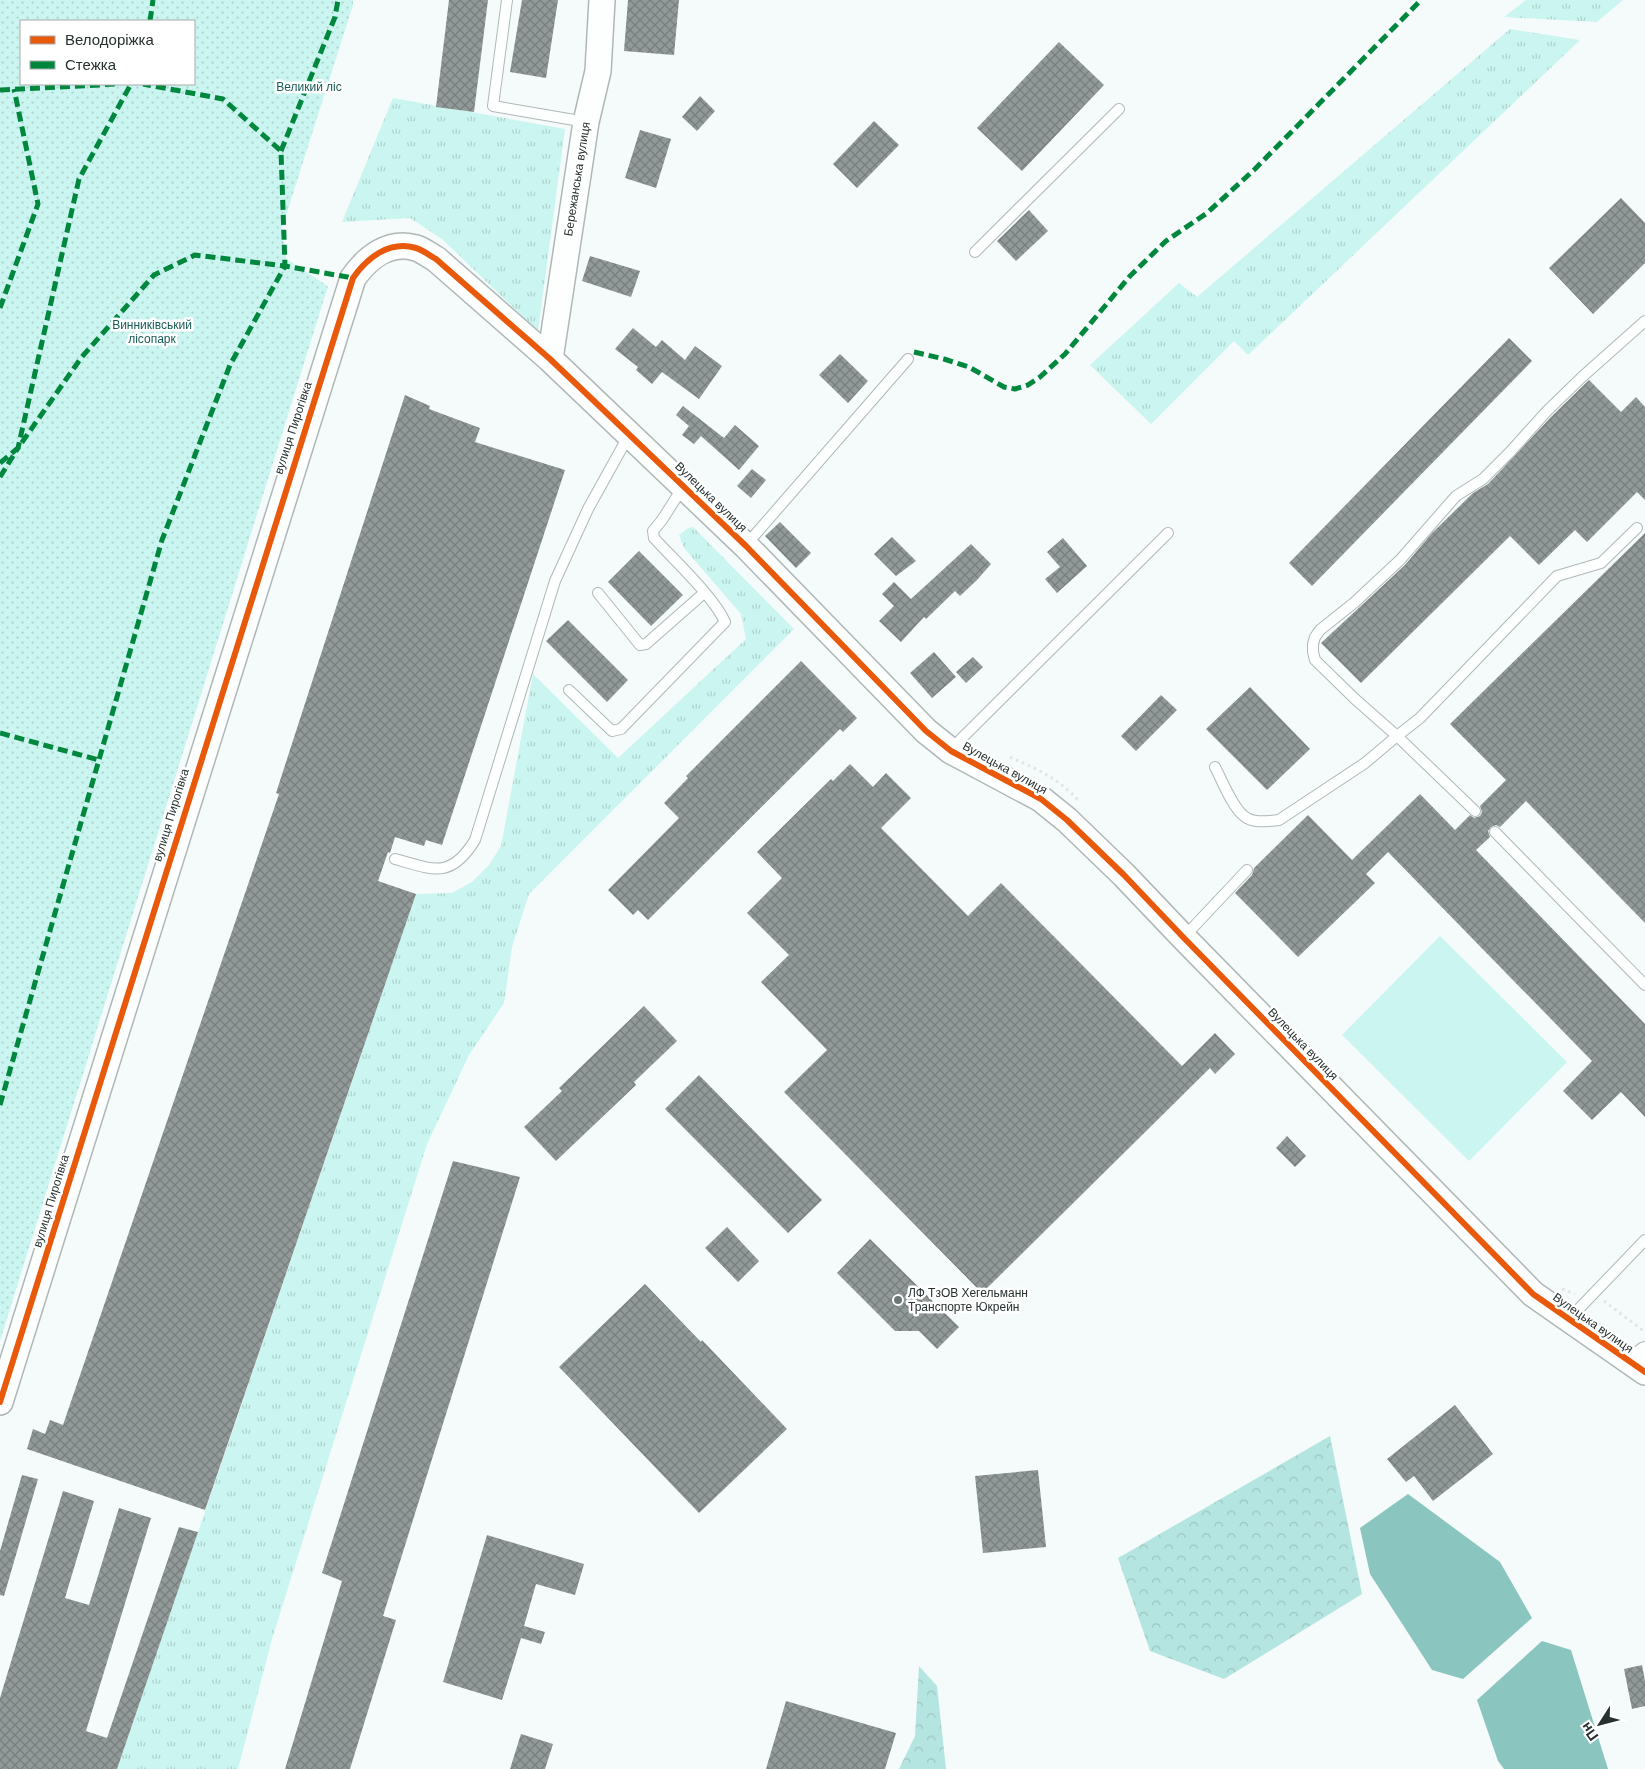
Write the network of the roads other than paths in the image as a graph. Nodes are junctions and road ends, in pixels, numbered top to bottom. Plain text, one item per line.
1 (507, 0) edge
2 (602, 0) edge
3 (1120, 109) dead end
4 (586, 122) junction
5 (386, 249) joint
6 (975, 252) dead end
7 (1645, 321) edge
8 (550, 359) junction
9 (908, 359) dead end
10 (629, 435) junction
11 (683, 487) junction
12 (1637, 528) dead end
13 (1168, 533) dead end
14 (746, 546) junction
15 (598, 593) dead end
16 (704, 593) junction
17 (569, 690) dead end
18 (1398, 736) junction
19 (952, 751) junction
20 (1215, 767) dead end
21 (1475, 811) dead end
22 (1495, 832) dead end
23 (395, 859) dead end
24 (1247, 870) dead end
25 (1183, 937) junction
26 (1645, 985) edge
27 (1645, 1240) edge
28 (1569, 1319) junction
29 (1640, 1363) edge
30 (0, 1402) edge

1 - 4 lane
2 - 4 street, Бережанська вулиця
3 - 6 lane
4 - 8 street, Бережанська вулиця
5 - 8 street, Вулецька вулиця
5 - 30 street, вулиця Пирогівка
7 - 18 lane
8 - 10 street, Вулецька вулиця
9 - 14 lane
10 - 11 street, Вулецька вулиця
10 - 23 lane
11 - 14 street, Вулецька вулиця
11 - 16 lane
12 - 18 lane
13 - 19 lane
14 - 19 street, Вулецька вулиця
15 - 16 lane
16 - 17 lane
18 - 20 lane
18 - 21 lane
19 - 25 street, Вулецька вулиця
22 - 26 lane
24 - 25 lane
25 - 28 street, Вулецька вулиця
27 - 28 lane
28 - 29 street, Вулецька вулиця

